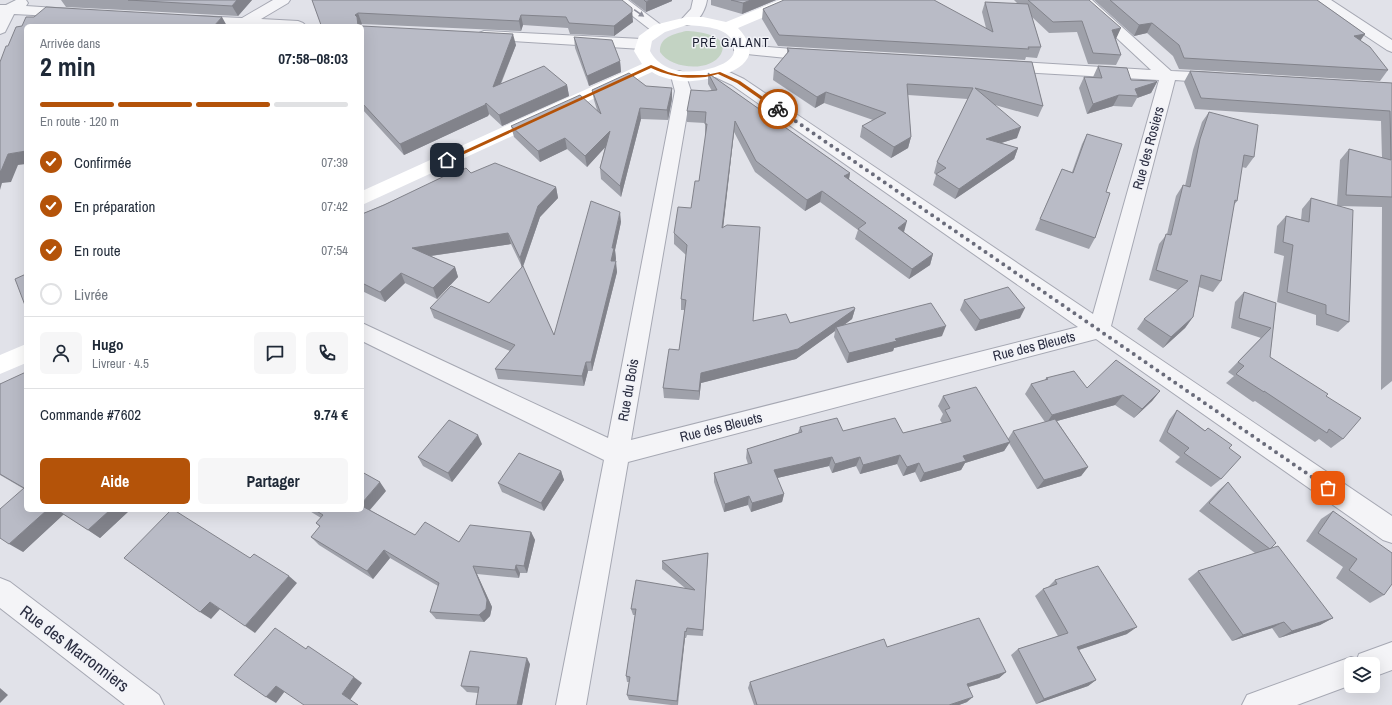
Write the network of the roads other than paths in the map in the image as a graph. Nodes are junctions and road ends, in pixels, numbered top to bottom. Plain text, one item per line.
1 (27, 0) edge
2 (283, 0) edge
3 (620, 0) edge
4 (700, 0) edge
5 (792, 0) edge
6 (1083, 0) edge
7 (1321, 0) edge
8 (5, 9) edge
9 (87, 14) edge
10 (180, 19) edge
11 (687, 21) junction
12 (245, 24) edge
13 (657, 28) junction
14 (725, 28) junction
15 (0, 29) edge
16 (471, 36) edge
17 (642, 44) junction
18 (1392, 47) edge
19 (742, 50) junction
20 (828, 56) edge
21 (651, 66) junction
22 (994, 66) edge
23 (719, 73) junction
24 (679, 76) junction
25 (1168, 76) junction
26 (1230, 79) edge
27 (364, 198) edge
28 (1098, 330) junction
29 (364, 332) edge
30 (24, 354) edge
31 (0, 365) edge
32 (616, 454) junction
33 (1392, 531) edge
34 (0, 591) edge
35 (1392, 656) edge
36 (1380, 660) edge
37 (1344, 674) edge
38 (149, 705) edge
39 (571, 705) edge
40 (1257, 705) edge

1 - 8 street
2 - 12 street
3 -> 13 street
4 - 11 street
5 - 14 street
6 - 25 street
7 - 18 street
8 - 9 street
8 - 15 street
10 - 12 street
11 - 13 street
11 - 14 street
13 - 17 street
14 - 19 street
16 - 17 street
17 - 21 street
19 - 20 street
19 - 23 street
21 - 24 street
21 - 27 street
22 - 25 street
23 - 24 street
23 - 28 street
24 - 32 street, Rue du Bois
25 - 26 street
25 - 28 street, Rue des Rosiers
28 - 32 street, Rue des Bleuets
28 - 33 street
29 - 32 street
30 - 31 street
32 - 39 street, Rue du Bois
34 - 38 street, Rue des Marronniers
35 - 36 street
37 - 40 street

